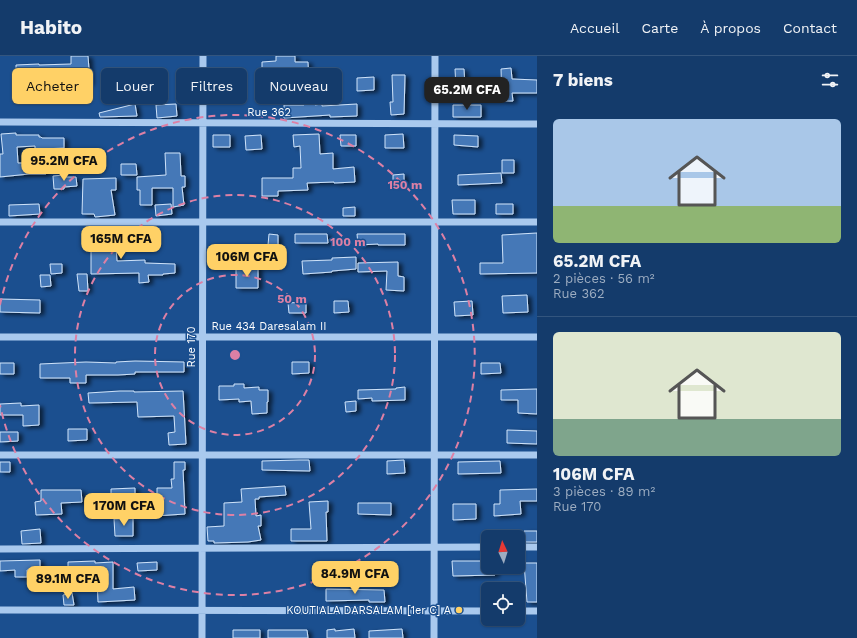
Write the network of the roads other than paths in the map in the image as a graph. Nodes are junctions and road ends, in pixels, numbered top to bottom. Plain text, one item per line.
1 (203, 56) edge
2 (435, 56) edge
3 (0, 122) edge
4 (203, 123) junction
5 (435, 124) junction
6 (537, 124) edge
7 (0, 222) edge
8 (203, 222) junction
9 (434, 222) junction
10 (537, 222) edge
11 (0, 337) edge
12 (202, 337) junction
13 (434, 337) junction
14 (537, 337) edge
15 (0, 455) edge
16 (202, 455) junction
17 (434, 455) junction
18 (537, 455) edge
19 (434, 546) junction
20 (202, 547) junction
21 (481, 547) edge
22 (525, 547) edge
23 (537, 547) edge
24 (0, 549) edge
25 (0, 610) edge
26 (202, 610) junction
27 (434, 610) junction
28 (481, 610) edge
29 (525, 611) edge
30 (537, 611) edge
31 (202, 638) edge
32 (434, 638) edge

1 - 4 street, Rue 170
2 - 5 street
3 - 4 street, Rue 362
4 - 5 street, Rue 362
4 - 8 street, Rue 170
5 - 6 street, Rue 362
5 - 9 street
7 - 8 street
8 - 9 street
8 - 12 street, Rue 170
9 - 10 street
9 - 13 street
11 - 12 street, Rue 434 Daresalam II
12 - 13 street, Rue 434 Daresalam II
12 - 16 street, Rue 170
13 - 14 street, Rue 434 Daresalam II
13 - 17 street
15 - 16 street
16 - 17 street
16 - 20 street, Rue 170
17 - 18 street
17 - 19 street
19 - 20 street
19 - 21 street
19 - 27 street
20 - 24 street
20 - 26 street, Rue 170
22 - 23 street
25 - 26 street
26 - 27 street
26 - 31 street, Rue 170
27 - 28 street
27 - 32 street
29 - 30 street

